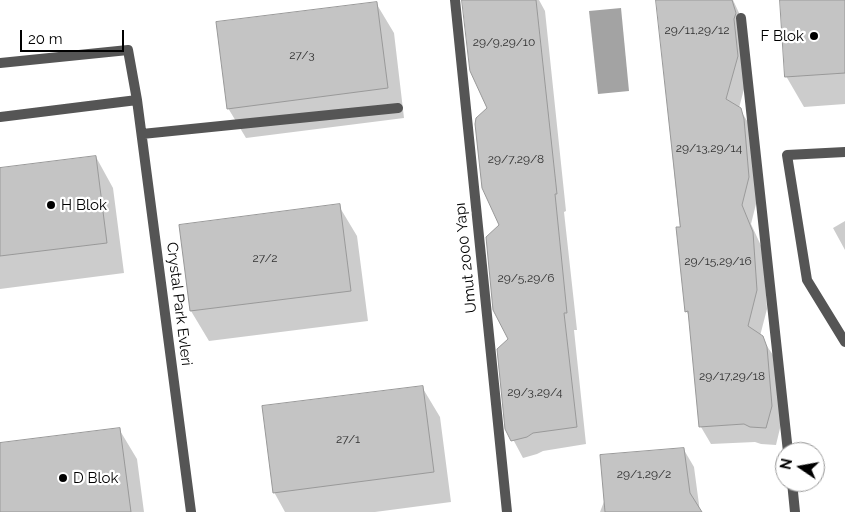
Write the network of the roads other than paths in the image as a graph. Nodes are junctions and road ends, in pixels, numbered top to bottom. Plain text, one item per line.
1 (455, 0) edge
2 (741, 18) dead end
3 (0, 62) edge
4 (137, 100) junction
5 (398, 108) dead end
6 (0, 117) edge
7 (142, 134) junction
8 (845, 152) edge
9 (845, 342) edge
10 (787, 442) edge
11 (793, 492) edge
12 (191, 512) edge
13 (507, 512) edge
14 (795, 512) edge

1 - 13 lane, Umut 2000 Yapı
2 - 10 lane
3 - 4 lane, Crystal Park Evleri
4 - 6 lane
4 - 7 lane, Crystal Park Evleri
5 - 7 lane
7 - 12 lane, Crystal Park Evleri
8 - 9 lane
11 - 14 lane

